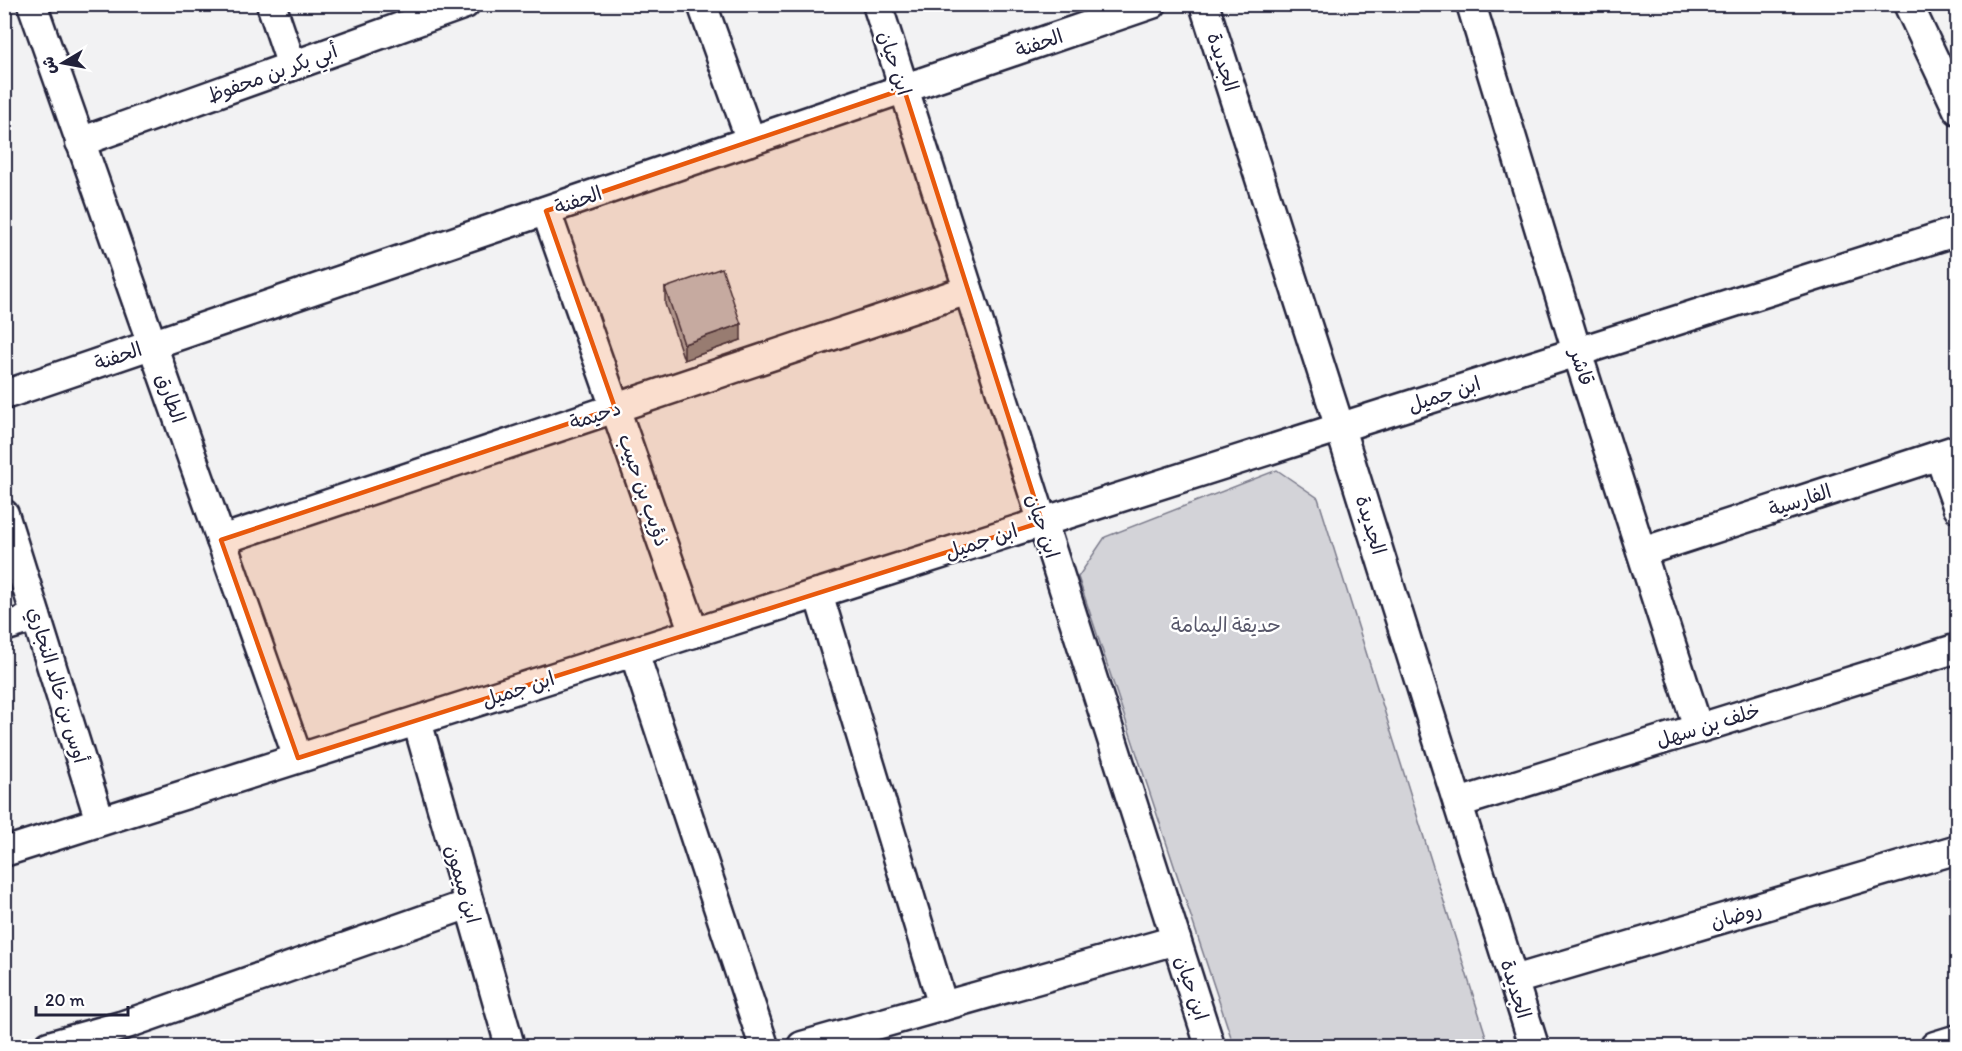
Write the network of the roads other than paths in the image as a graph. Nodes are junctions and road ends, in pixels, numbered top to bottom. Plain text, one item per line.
1 (32, 4) edge
2 (271, 4) edge
3 (465, 4) edge
4 (702, 4) edge
5 (877, 4) edge
6 (1152, 4) edge
7 (1204, 4) edge
8 (1471, 4) edge
9 (1908, 4) edge
10 (292, 66) junction
11 (904, 89) junction
12 (1958, 110) edge
13 (751, 141) junction
14 (80, 142) junction
15 (546, 211) junction
16 (1958, 231) edge
17 (968, 290) junction
18 (152, 345) junction
19 (1577, 352) junction
20 (4, 395) edge
21 (615, 408) junction
22 (1340, 428) junction
23 (1948, 452) edge
24 (1958, 508) edge
25 (4, 514) edge
26 (1042, 522) junction
27 (221, 540) junction
28 (1642, 552) junction
29 (819, 593) junction
30 (36, 617) junction
31 (4, 627) edge
32 (694, 633) junction
33 (1958, 648) edge
34 (634, 652) junction
35 (417, 721) junction
36 (1698, 728) junction
37 (298, 758) junction
38 (1458, 803) junction
39 (100, 821) junction
40 (1958, 849) edge
41 (4, 852) edge
42 (469, 904) junction
43 (1176, 940) junction
44 (1514, 980) junction
45 (944, 1006) junction
46 (124, 1036) edge
47 (1958, 1040) edge
48 (49, 1047) edge
49 (510, 1047) edge
50 (764, 1047) edge
51 (802, 1047) edge
52 (1210, 1047) edge
53 (1534, 1047) edge
54 (1935, 1047) edge

1 - 14 street, الطارق
2 - 10 street
3 - 10 street, أبي بكر بن محفوظ
4 - 13 street
5 - 11 street, ابن حيان
6 - 11 street, الحفنة
7 - 22 street, الجديدة
8 - 19 street, قاشر
9 - 12 street
10 - 14 street, أبي بكر بن محفوظ
11 - 13 street, الحفنة
11 - 17 street, ابن حيان
13 - 15 street, الحفنة
14 - 18 street, الطارق
15 - 18 street, الحفنة
15 - 21 street, ذؤيب بن حبيب
16 - 19 street, ابن جميل
17 - 21 street, دحيمة
17 - 26 street, ابن حيان
18 - 20 street, الحفنة
18 - 27 street, الطارق
19 - 22 street, ابن جميل
19 - 28 street, قاشر
21 - 27 street, دحيمة
21 - 32 street, ذؤيب بن حبيب
22 - 26 street, ابن جميل
22 - 38 street, الجديدة
23 - 24 street
23 - 28 street, الفارسية
25 - 30 street, أوس بن خالد النجاري
26 - 29 street, ابن جميل
26 - 43 street, ابن حيان
27 - 37 street, الطارق
28 - 36 street, قاشر
29 - 32 street, ابن جميل
29 - 45 street
30 - 31 street
30 - 39 street, أوس بن خالد النجاري
32 - 34 street, ابن جميل
33 - 36 street, خلف بن سهل
34 - 35 street, ابن جميل
34 - 50 street
35 - 37 street, ابن جميل
35 - 42 street, ابن ميمون
36 - 38 street, خلف بن سهل
37 - 39 street, ابن جميل
38 - 44 street, الجديدة
39 - 41 street, ابن جميل
40 - 44 street, روضان
42 - 46 street
42 - 49 street, ابن ميمون
43 - 45 street
43 - 52 street, ابن حيان
44 - 53 street, الجديدة
45 - 51 street
46 - 48 street
47 - 54 street

